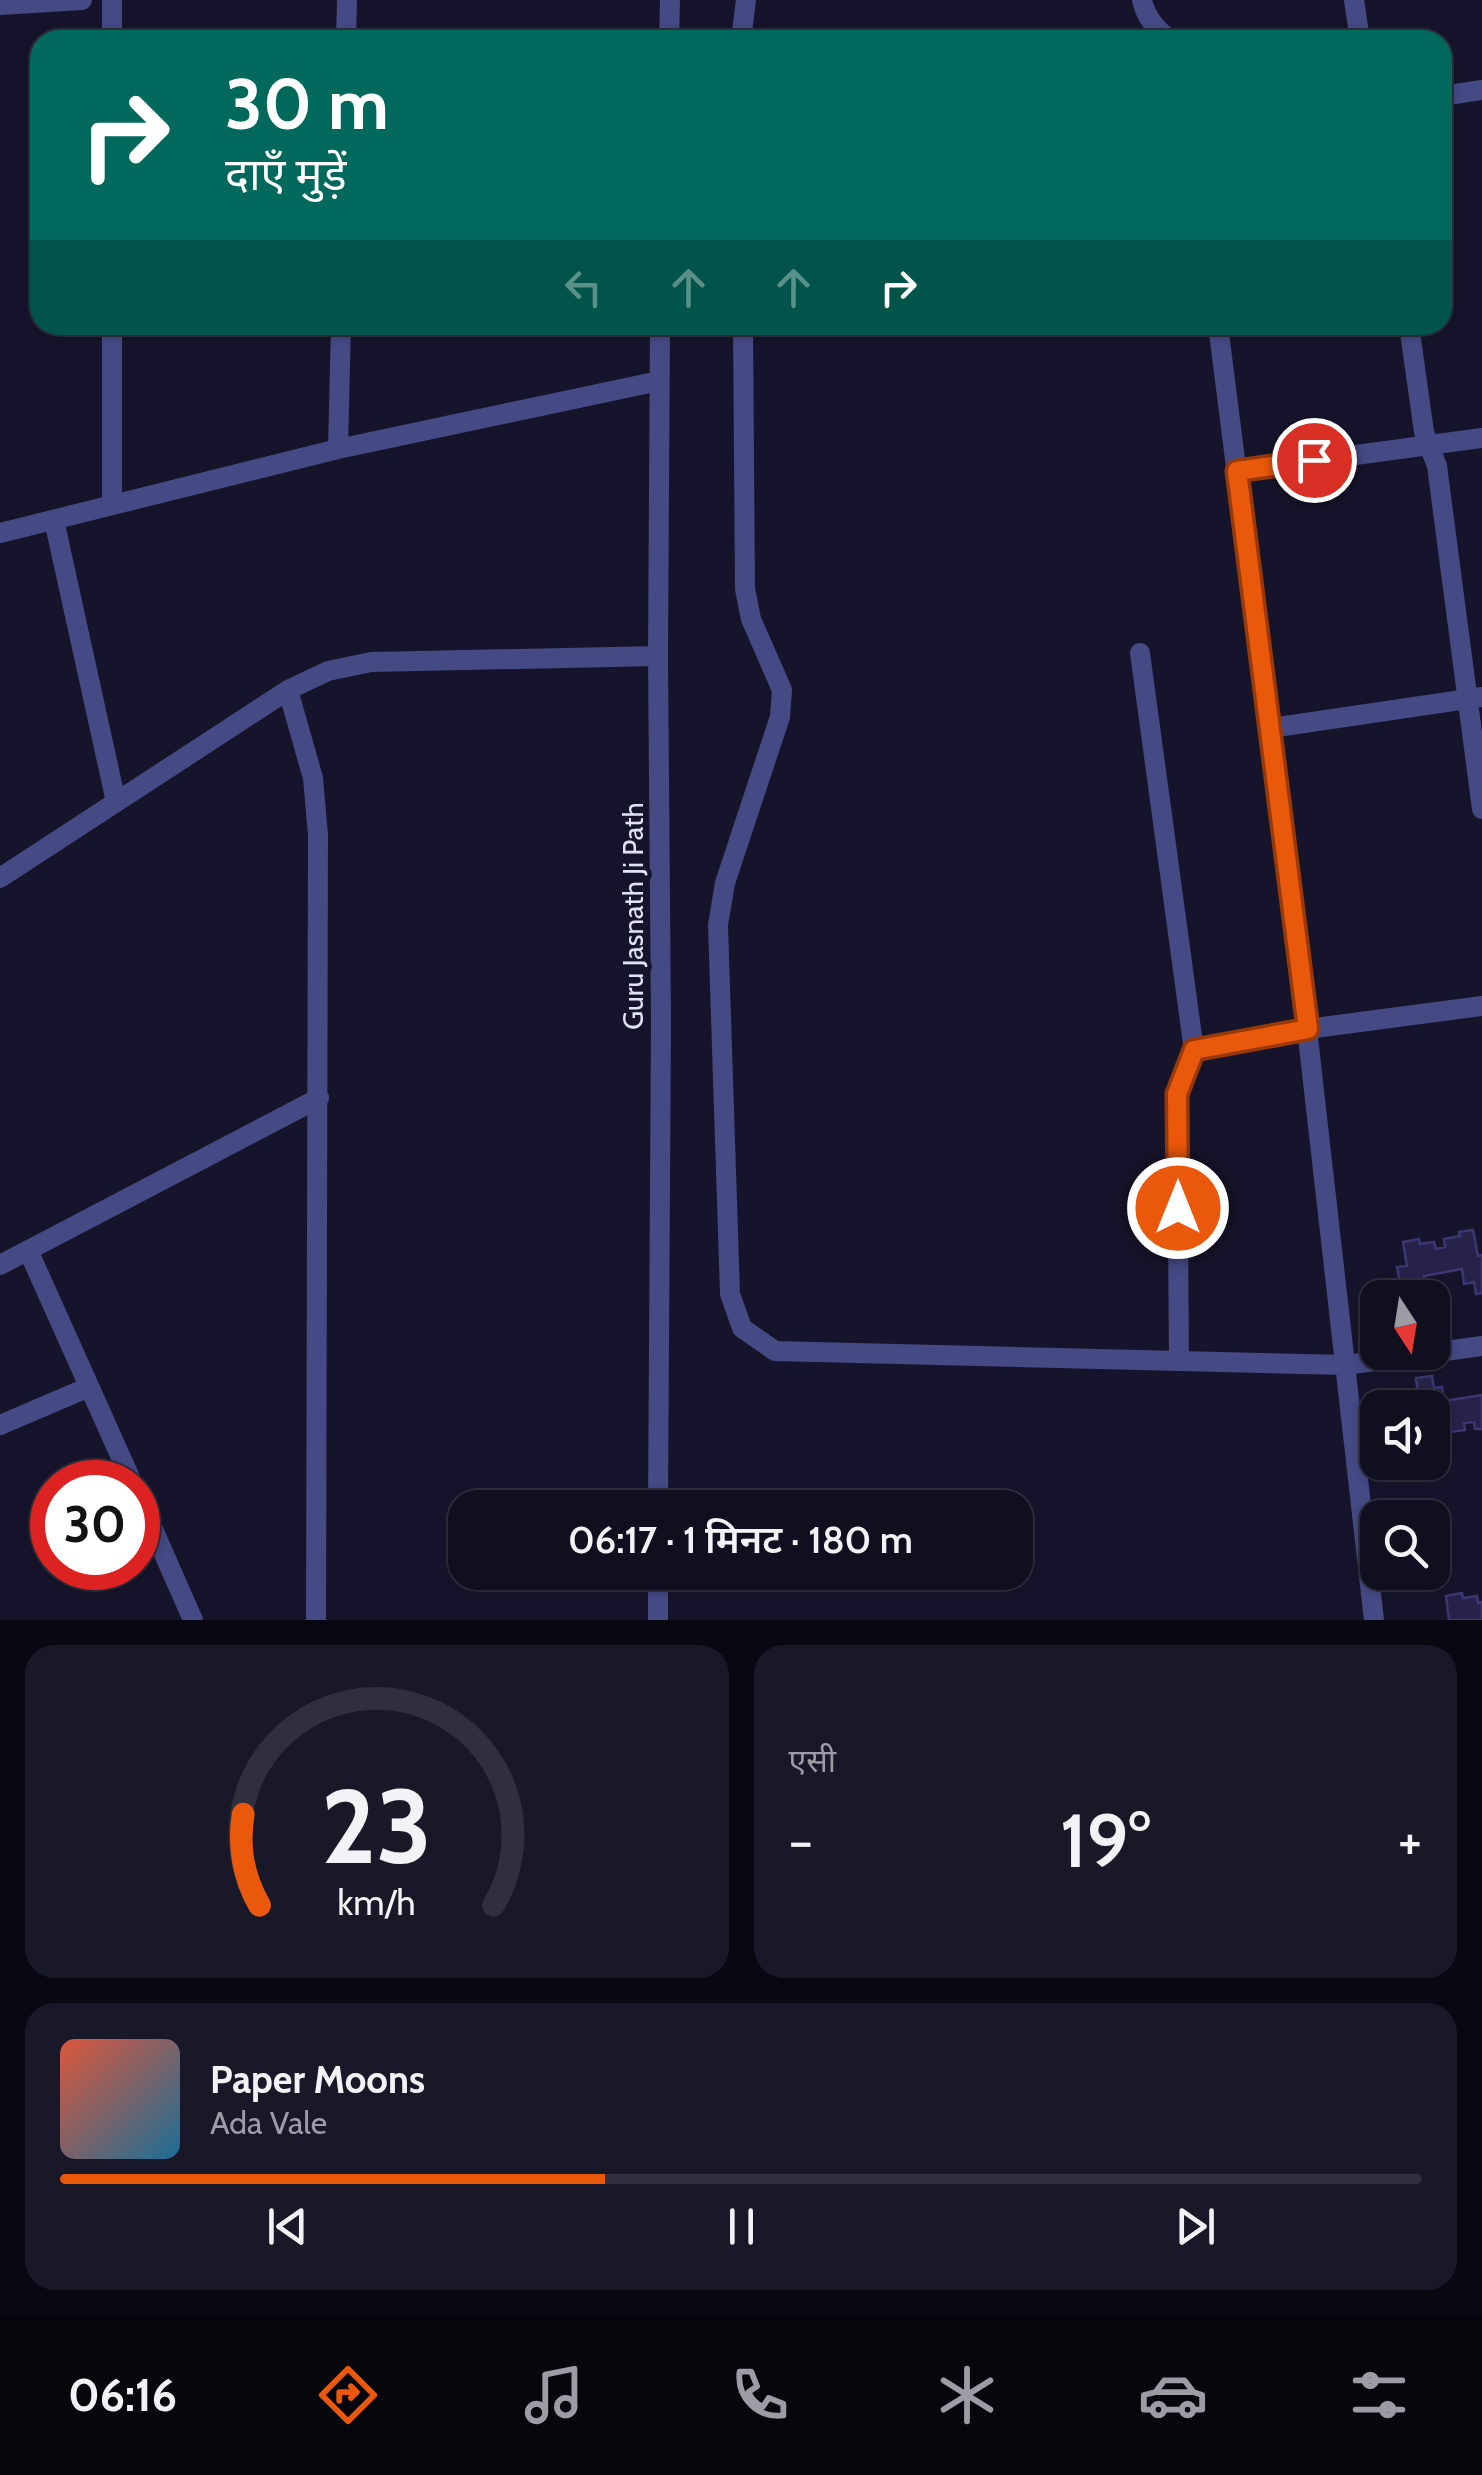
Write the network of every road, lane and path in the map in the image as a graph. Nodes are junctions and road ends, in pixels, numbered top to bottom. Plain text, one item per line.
1 (82, 0) edge
2 (112, 0) edge
3 (347, 0) edge
4 (670, 0) edge
5 (746, 0) edge
6 (1142, 0) edge
7 (1354, 0) edge
8 (0, 5) edge
9 (112, 30) edge
10 (346, 30) edge
11 (669, 30) edge
12 (742, 30) edge
13 (1156, 30) edge
14 (1358, 30) edge
15 (1482, 90) edge
16 (1452, 94) edge
17 (112, 335) edge
18 (341, 335) edge
19 (660, 335) edge
20 (743, 335) edge
21 (1219, 335) edge
22 (1410, 335) edge
23 (659, 380) junction
24 (1482, 438) edge
25 (1430, 445) junction
26 (338, 449) junction
27 (1237, 471) junction
28 (112, 505) junction
29 (54, 520) junction
30 (0, 533) edge
31 (1140, 653) dead end
32 (658, 656) junction
33 (288, 690) junction
34 (1475, 698) edge
35 (1270, 728) junction
36 (116, 802) junction
37 (1482, 809) edge
38 (0, 878) edge
39 (1482, 1006) edge
40 (1308, 1029) junction
41 (1194, 1050) junction
42 (319, 1098) junction
43 (28, 1250) junction
44 (0, 1264) edge
45 (1482, 1346) edge
46 (1178, 1361) junction
47 (1346, 1365) junction
48 (89, 1387) junction
49 (0, 1426) edge
50 (122, 1460) edge
51 (658, 1490) edge
52 (160, 1545) edge
53 (658, 1590) edge
54 (193, 1620) edge
55 (316, 1620) edge
56 (658, 1620) edge
57 (1374, 1620) edge

1 - 8 street
2 - 9 street
3 - 10 street
4 - 11 street
5 - 12 street
6 - 13 street
7 - 14 street
15 - 16 street
17 - 28 street
18 - 26 street
19 - 23 street, Guru Jasnath Ji Path
20 - 46 street
21 - 27 street
22 - 25 street
23 - 26 street
23 - 32 street, Guru Jasnath Ji Path
24 - 25 street
25 - 27 street
25 - 34 street
26 - 28 street
27 - 35 street
28 - 29 street
29 - 30 street
29 - 36 street
31 - 41 street
32 - 33 street
32 - 51 street, Guru Jasnath Ji Path
33 - 36 street
33 - 42 street
34 - 35 street
34 - 37 street
35 - 40 street
36 - 38 street
39 - 40 street
40 - 41 street
40 - 47 street
41 - 46 street
42 - 43 street
42 - 55 street
43 - 44 street
43 - 48 street
45 - 47 street
46 - 47 street
47 - 57 street
48 - 49 street
48 - 50 street
52 - 54 street
53 - 56 street

